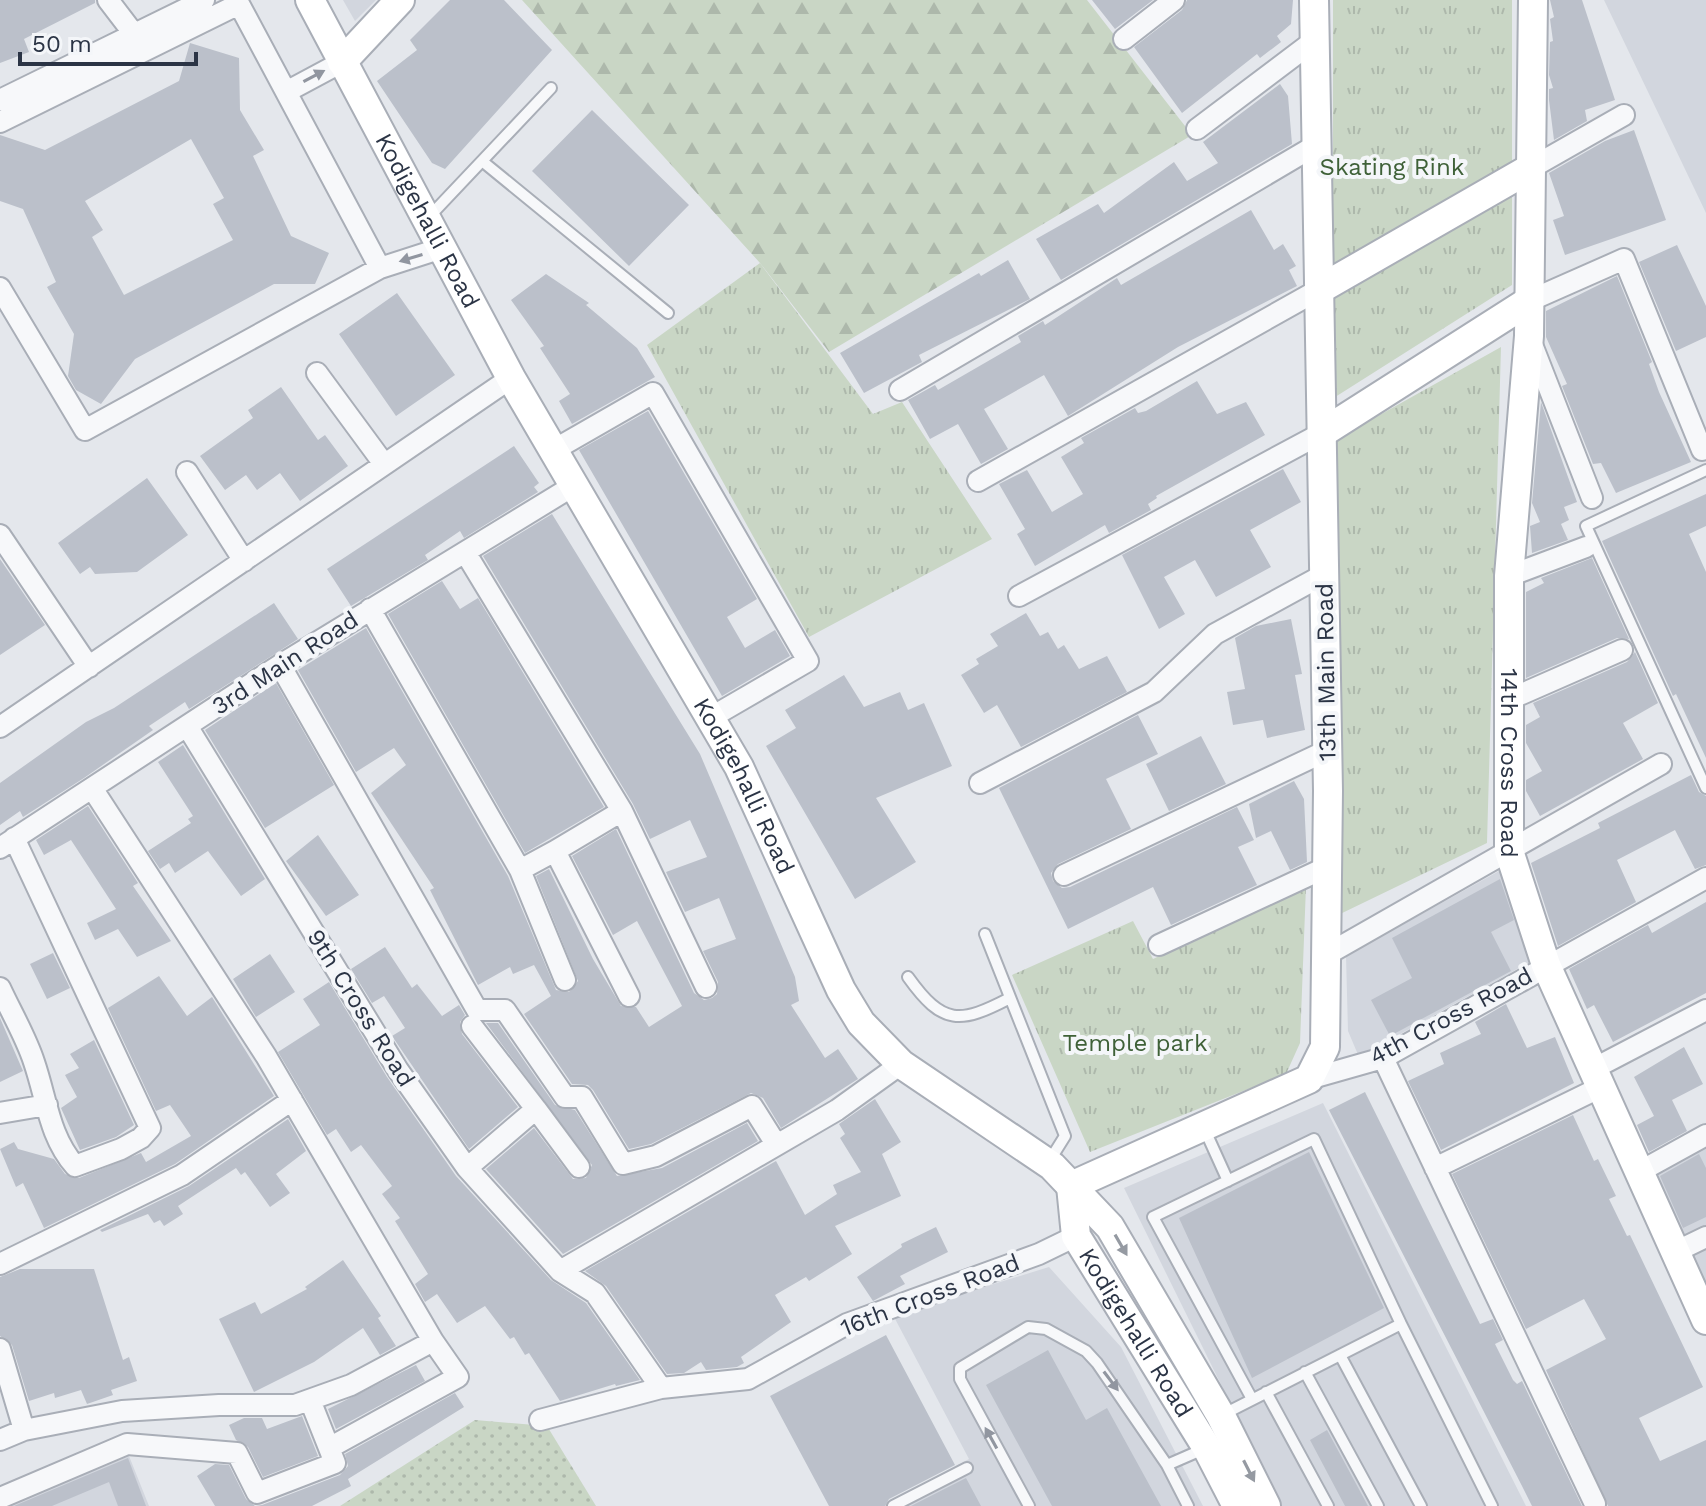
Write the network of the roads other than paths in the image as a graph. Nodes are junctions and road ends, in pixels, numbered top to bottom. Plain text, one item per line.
1 (108, 0) edge
2 (204, 0) edge
3 (310, 0) edge
4 (400, 0) edge
5 (1174, 0) edge
6 (1314, 0) edge
7 (1533, 0) edge
8 (134, 34) junction
9 (1124, 39) dead end
10 (1315, 40) junction
11 (342, 62) junction
12 (551, 88) dead end
13 (286, 92) junction
14 (0, 100) edge
15 (1624, 115) dead end
16 (0, 122) edge
17 (1197, 129) dead end
18 (1318, 144) junction
19 (482, 161) junction
20 (1531, 168) junction
21 (427, 220) junction
22 (442, 248) junction
23 (380, 268) junction
24 (0, 288) edge
25 (1320, 289) junction
26 (1529, 301) junction
27 (668, 313) dead end
28 (1529, 336) junction
29 (317, 373) dead end
30 (511, 378) junction
31 (900, 390) dead end
32 (1322, 433) junction
33 (552, 451) junction
34 (1704, 460) edge
35 (384, 464) junction
36 (187, 472) dead end
37 (978, 481) dead end
38 (573, 486) junction
39 (1592, 498) dead end
40 (0, 535) edge
41 (1586, 547) dead end
42 (465, 552) junction
43 (244, 561) junction
44 (1325, 574) junction
45 (1509, 576) junction
46 (1019, 596) dead end
47 (370, 609) junction
48 (1622, 650) dead end
49 (280, 665) junction
50 (89, 667) junction
51 (1508, 700) junction
52 (710, 718) junction
53 (187, 726) junction
54 (0, 727) edge
55 (1328, 750) junction
56 (1661, 764) dead end
57 (980, 783) dead end
58 (92, 788) junction
59 (1706, 788) edge
60 (622, 811) junction
61 (7, 843) edge
62 (555, 851) junction
63 (1509, 851) junction
64 (1327, 867) junction
65 (520, 870) junction
66 (1064, 875) dead end
67 (1706, 878) edge
68 (985, 934) dead end
69 (1159, 945) dead end
70 (1326, 955) junction
71 (1546, 965) junction
72 (908, 977) dead end
73 (565, 980) dead end
74 (706, 987) dead end
75 (0, 988) edge
76 (629, 996) dead end
77 (1010, 998) junction
78 (1706, 1010) edge
79 (472, 1026) dead end
80 (1383, 1058) junction
81 (901, 1064) junction
82 (1597, 1078) junction
83 (1309, 1079) junction
84 (292, 1100) junction
85 (47, 1105) junction
86 (536, 1109) junction
87 (0, 1113) edge
88 (1203, 1127) junction
89 (1706, 1135) edge
90 (776, 1144) junction
91 (1048, 1163) junction
92 (579, 1167) dead end
93 (467, 1168) junction
94 (1435, 1168) junction
95 (1639, 1172) junction
96 (1228, 1181) junction
97 (1071, 1186) junction
98 (1076, 1236) junction
99 (1706, 1237) edge
100 (1675, 1252) junction
101 (0, 1264) edge
102 (560, 1271) junction
103 (1706, 1320) edge
104 (1401, 1324) junction
105 (433, 1341) junction
106 (0, 1349) edge
107 (1340, 1355) junction
108 (1305, 1372) junction
109 (661, 1388) junction
110 (1266, 1392) junction
111 (1252, 1399) junction
112 (310, 1400) junction
113 (1221, 1416) junction
114 (540, 1420) dead end
115 (24, 1430) junction
116 (0, 1440) edge
117 (329, 1448) junction
118 (1207, 1448) junction
119 (1167, 1465) junction
120 (967, 1468) dead end
121 (0, 1498) edge
122 (1595, 1504) dead end
123 (893, 1506) edge
124 (1029, 1506) edge
125 (1188, 1506) edge
126 (1237, 1506) edge
127 (1266, 1506) edge
128 (1328, 1506) edge
129 (1378, 1506) edge
130 (1421, 1506) edge
131 (1492, 1506) edge

1 - 8 street
2 - 8 street
3 - 11 street, Kodigehalli Road
4 - 11 street
5 - 9 street
6 - 10 street, 13th Main Road
7 - 20 street, 14th Cross Road
8 - 14 street
10 - 17 street
10 - 18 street, 13th Main Road
13 -> 11 street
11 - 21 street, Kodigehalli Road
12 - 19 lane
13 - 16 street
13 - 23 street
15 - 20 street
18 - 25 street, 13th Main Road
18 - 31 street
19 - 21 lane
19 - 27 lane
20 - 25 street
20 - 26 street, 14th Cross Road
21 - 22 street, Kodigehalli Road
22 -> 23 street
22 - 30 street, Kodigehalli Road
23 - 24 street
25 - 32 street, 13th Main Road
25 - 37 street
26 - 28 street, 14th Cross Road
26 - 32 street
26 - 34 street
28 - 39 street
28 - 45 street, 14th Cross Road
29 - 35 street
30 - 33 street, Kodigehalli Road
30 - 35 street
32 - 44 street, 13th Main Road
32 - 46 street
33 - 38 street, Kodigehalli Road
33 - 52 street
34 - 59 lane
35 - 43 street
36 - 43 street
38 - 42 street, 3rd Main Road
38 - 52 street, Kodigehalli Road
40 - 50 street
41 - 45 street
42 - 47 street, 3rd Main Road
42 - 60 street
43 - 50 street
44 - 55 street, 13th Main Road
44 - 57 street
45 - 51 street, 14th Cross Road
47 - 49 street, 3rd Main Road
47 - 65 street
48 - 51 street
49 - 53 street, 3rd Main Road
49 - 90 street
50 - 54 street
51 - 63 street, 14th Cross Road
52 - 81 street, Kodigehalli Road
53 - 58 street, 3rd Main Road
53 - 93 street, 9th Cross Road
55 - 64 street, 13th Main Road
55 - 66 street
56 - 63 street
58 - 61 street, 3rd Main Road
58 - 84 street
60 - 62 street
60 - 74 street
61 - 85 street
62 - 65 street
62 - 76 street
63 - 70 street
63 - 71 street, 14th Cross Road
64 - 69 street
64 - 70 street, 13th Main Road
65 - 73 street
67 - 71 street, 4th Cross Road
68 - 77 lane
70 - 83 street, 13th Main Road
71 - 80 street, 4th Cross Road
71 - 82 street, 14th Cross Road
72 - 77 lane
75 - 85 street
77 - 91 lane
78 - 82 street
79 - 86 street
80 - 83 street, 4th Cross Road
80 - 94 street
81 - 90 street
81 - 91 street, Kodigehalli Road
82 - 94 street
82 - 95 street, 14th Cross Road
83 - 88 street
84 - 101 street
84 - 105 street
85 - 87 street
86 - 92 street
86 - 93 street
88 - 96 lane
88 - 97 street
89 - 95 street
90 - 102 street
91 - 97 street, Kodigehalli Road
93 - 102 street, 9th Cross Road
94 - 122 street
95 - 100 street, 14th Cross Road
96 - 104 lane
96 - 111 lane
97 - 98 street, Kodigehalli Road
97 -> 113 street
98 - 109 street, 16th Cross Road
98 - 118 street, Kodigehalli Road
99 - 100 street
100 - 103 street, 14th Cross Road
102 - 109 street
104 - 107 lane
104 - 131 lane
105 - 112 street
105 - 117 street
106 - 115 street
107 - 108 lane
107 - 130 lane
108 - 110 lane
108 - 129 lane
109 - 114 street, 16th Cross Road
110 - 111 lane
110 - 128 lane
111 - 113 lane
112 - 115 street
112 - 117 street
113 -> 127 street
115 - 116 street
117 - 121 street
118 - 119 lane
118 - 126 street, Kodigehalli Road
124 -> 119 lane
119 - 125 lane
120 - 123 lane

